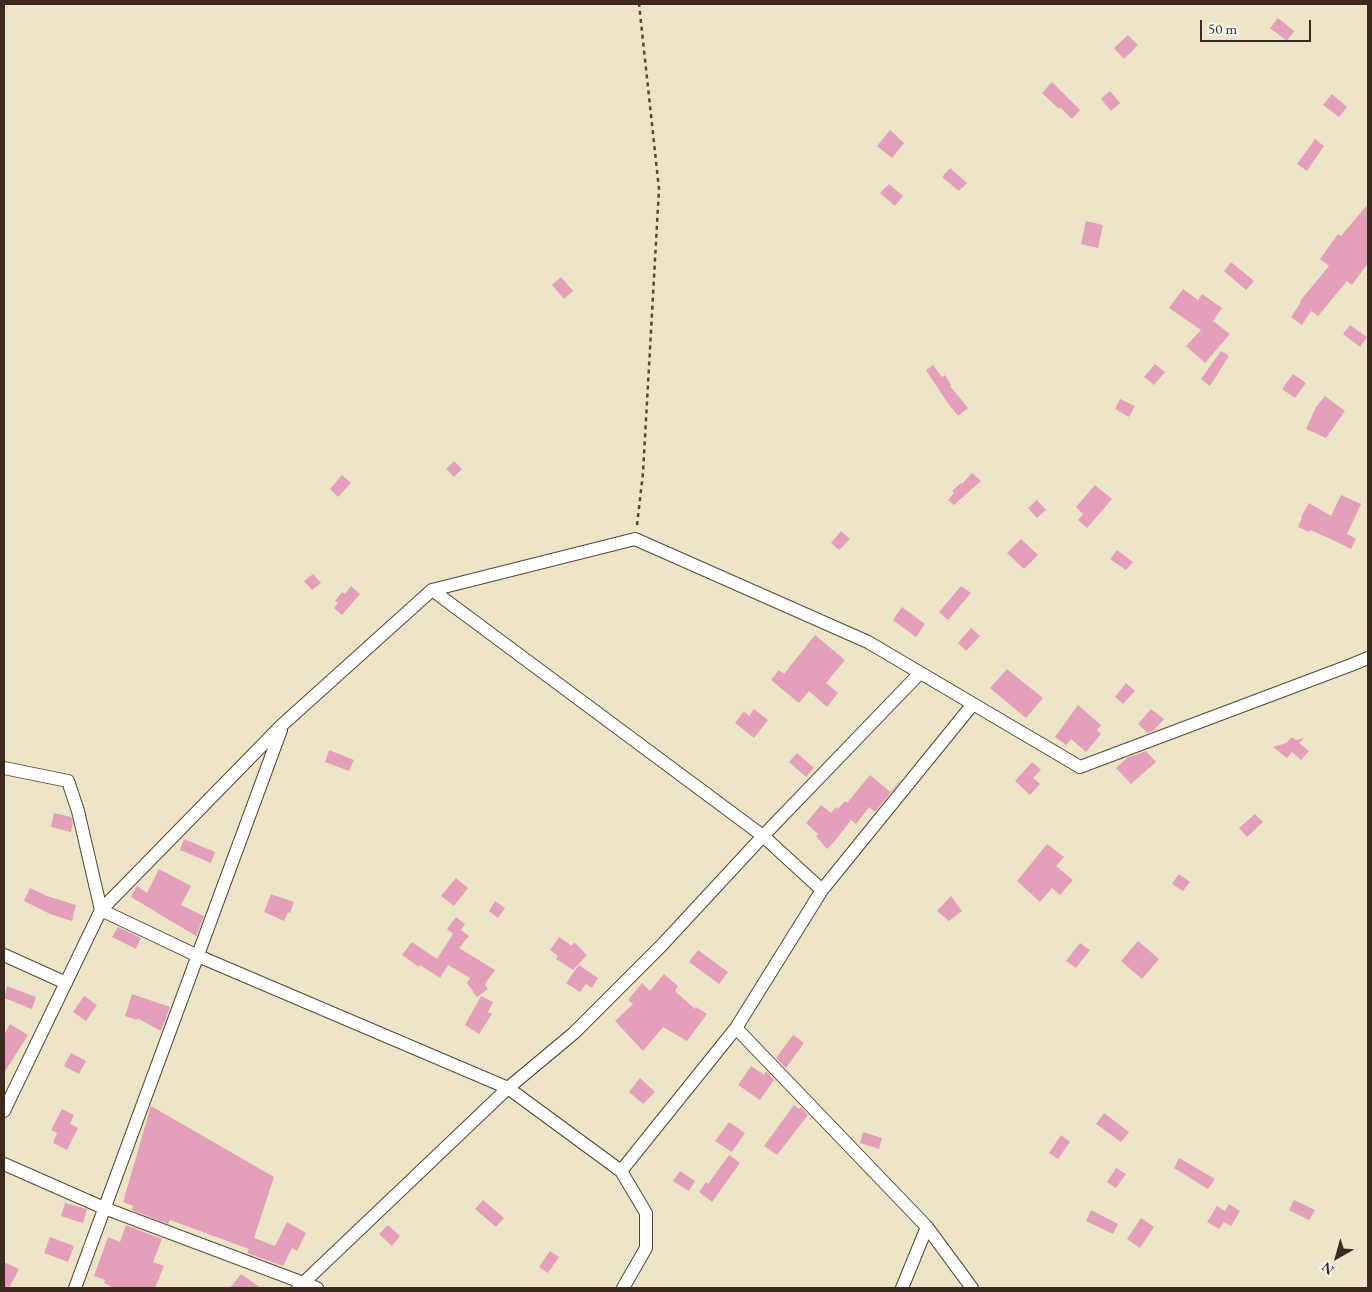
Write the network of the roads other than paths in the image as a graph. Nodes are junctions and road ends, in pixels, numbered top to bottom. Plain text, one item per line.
1 (432, 590) junction
2 (1368, 658) edge
3 (920, 672) junction
4 (973, 704) junction
5 (282, 725) junction
6 (4, 768) edge
7 (763, 836) junction
8 (822, 890) junction
9 (101, 910) junction
10 (4, 955) edge
11 (198, 956) junction
12 (66, 983) junction
13 (736, 1028) junction
14 (508, 1088) junction
15 (4, 1111) edge
16 (4, 1164) edge
17 (621, 1170) junction
18 (104, 1208) junction
19 (927, 1226) junction
20 (301, 1285) edge
21 (75, 1288) edge
22 (317, 1288) edge
23 (623, 1288) edge
24 (902, 1288) edge
25 (972, 1288) edge

1 - 3 street
1 - 5 street
1 - 7 street
2 - 4 street
3 - 4 street
3 - 7 street
4 - 8 street
5 - 9 street
5 - 11 street
6 - 9 street
7 - 8 street
7 - 14 street
8 - 13 street
9 - 11 street
9 - 12 street
10 - 12 street
11 - 14 street
11 - 18 street
12 - 15 street
13 - 17 street
13 - 19 street
14 - 17 street
14 - 20 street
16 - 18 street
17 - 23 street
18 - 20 street
18 - 21 street
19 - 24 street
19 - 25 street
20 - 22 street

